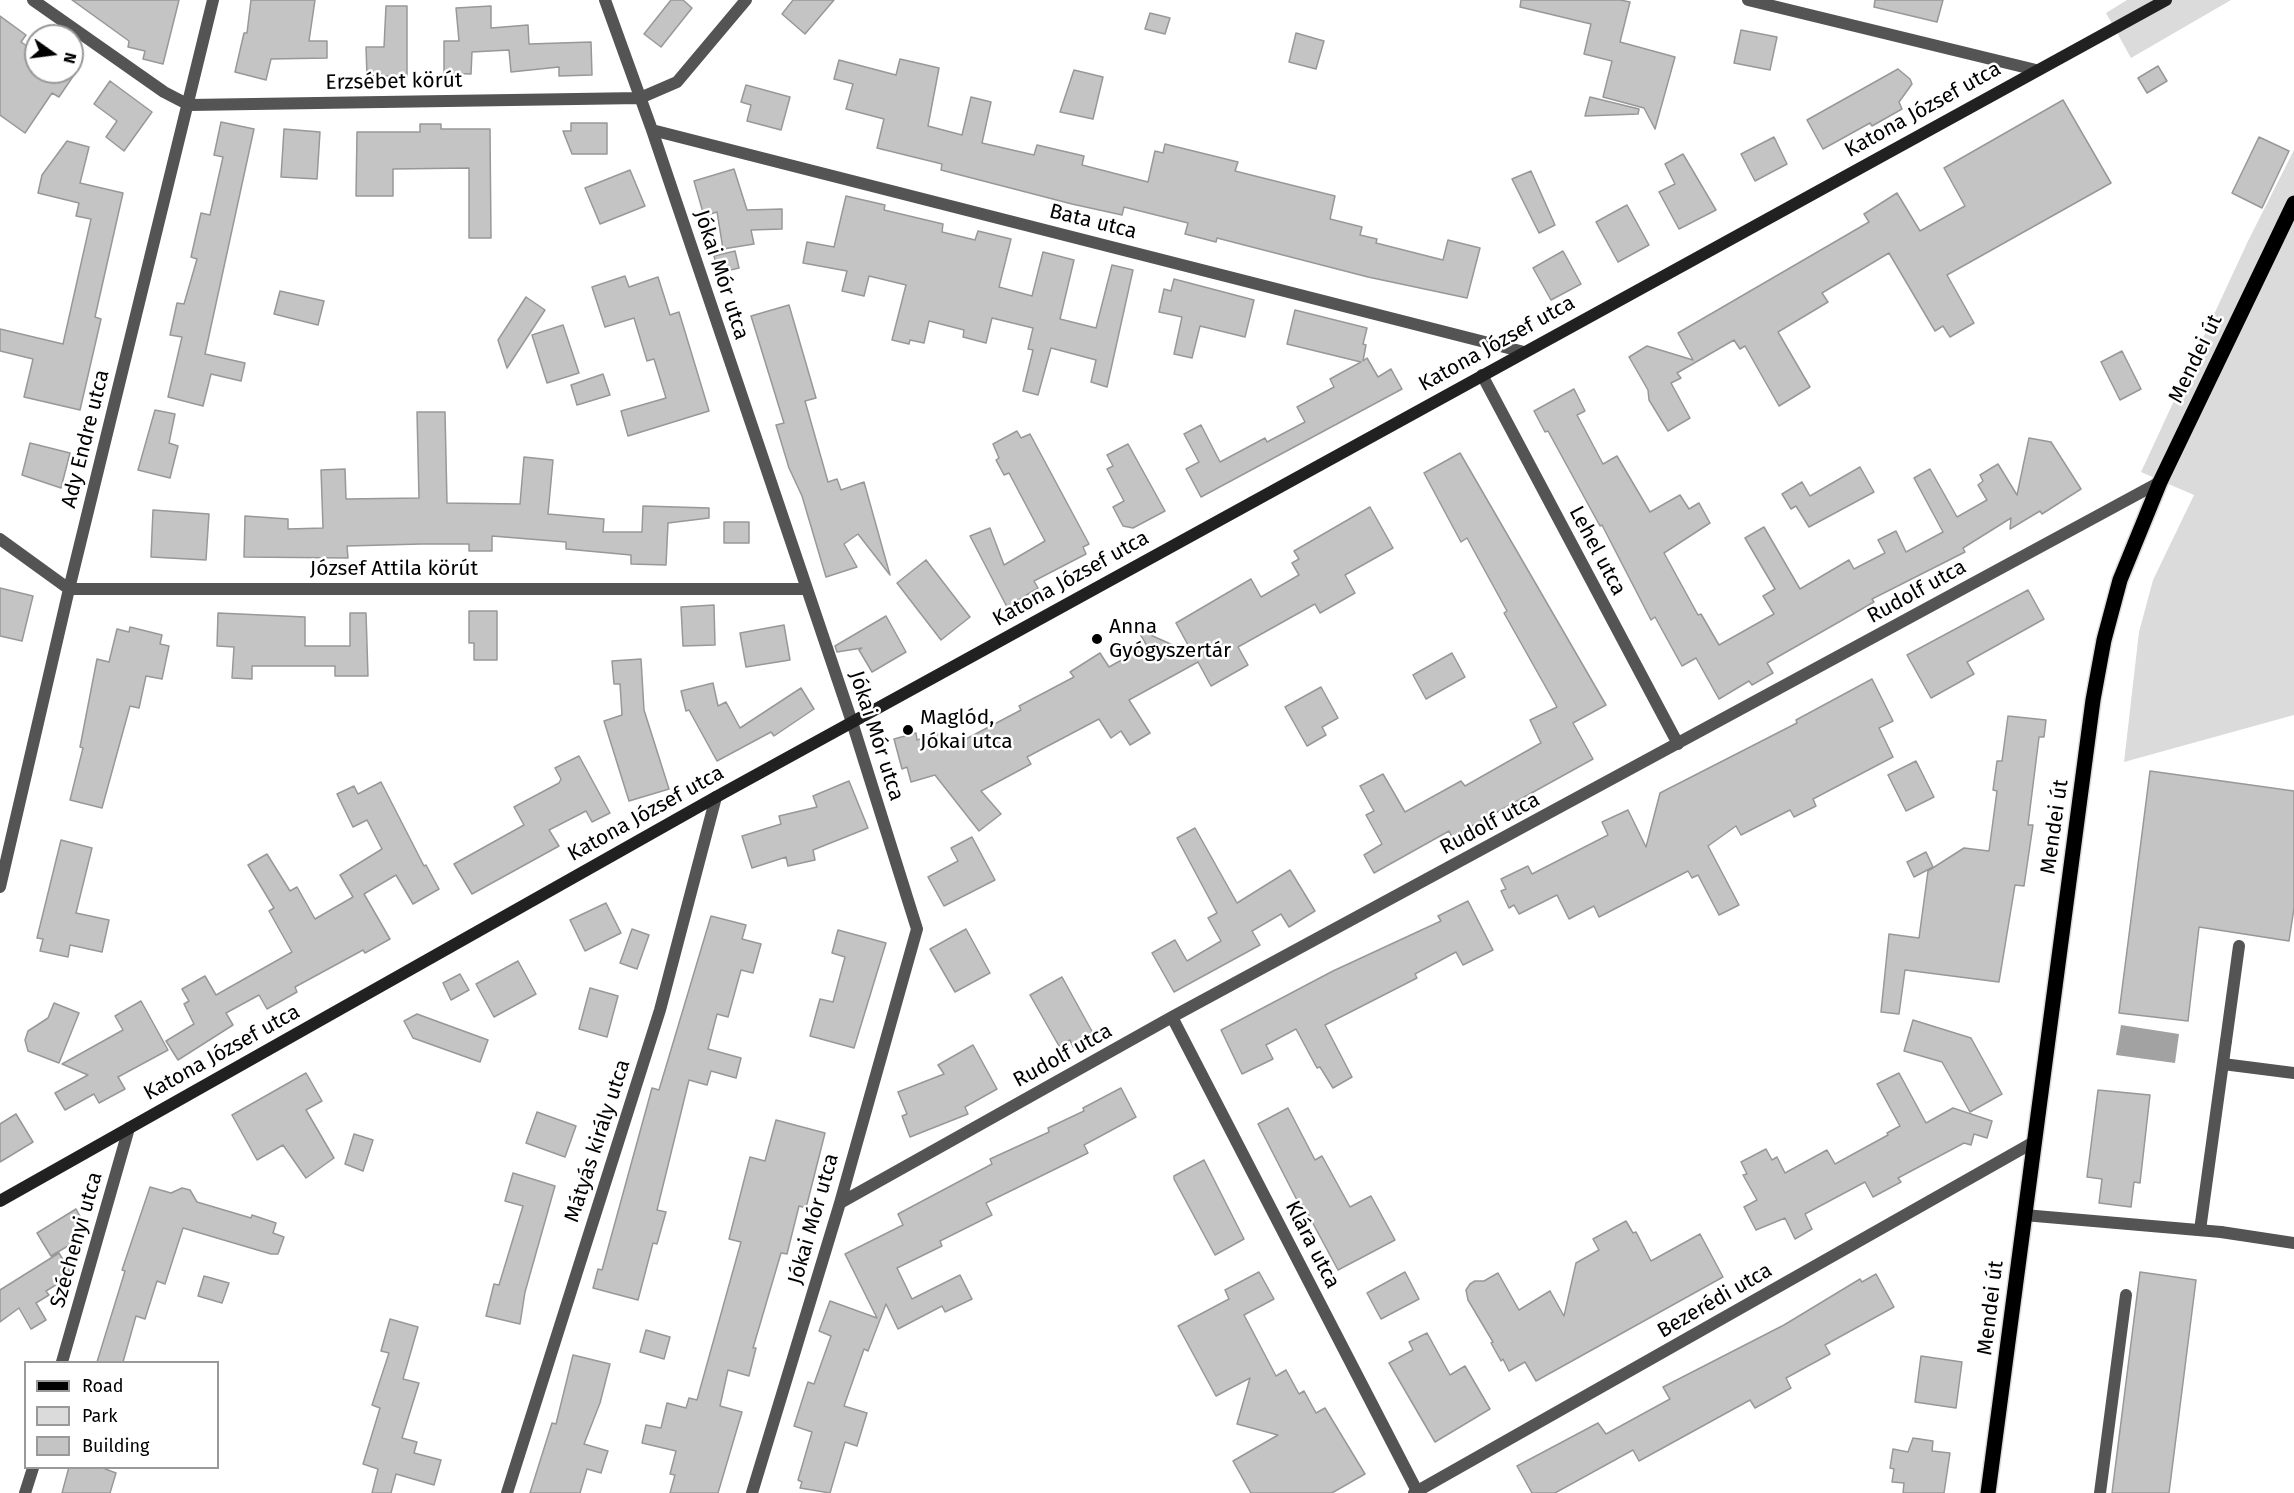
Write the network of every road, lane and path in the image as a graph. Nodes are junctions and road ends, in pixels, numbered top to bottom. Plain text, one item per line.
1 (33, 0) edge
2 (213, 0) edge
3 (605, 0) edge
4 (746, 0) edge
5 (1748, 0) edge
6 (2166, 0) edge
7 (2036, 70) junction
8 (640, 98) junction
9 (189, 105) junction
10 (652, 130) junction
11 (2294, 203) edge
12 (1524, 352) junction
13 (1482, 375) junction
14 (2160, 482) junction
15 (0, 539) edge
16 (69, 589) junction
17 (805, 589) junction
18 (852, 722) junction
19 (1678, 744) junction
20 (716, 797) junction
21 (0, 887) edge
22 (2239, 946) dead end
23 (1172, 1017) junction
24 (2223, 1064) junction
25 (2294, 1073) edge
26 (129, 1128) junction
27 (2034, 1142) junction
28 (0, 1201) edge
29 (840, 1203) junction
30 (2024, 1215) junction
31 (2200, 1230) junction
32 (2294, 1243) edge
33 (2126, 1295) dead end
34 (62, 1361) edge
35 (32, 1469) edge
36 (1415, 1492) edge
37 (25, 1493) edge
38 (507, 1493) edge
39 (752, 1493) edge
40 (1988, 1493) edge
41 (2100, 1493) edge

1 - 9 street, Erzsébet körút
2 - 9 street, Ady Endre utca
3 - 8 street, Jókai Mór utca
4 - 8 street, Erzsébet körút
5 - 7 street
6 - 7 main road, Katona József utca
7 - 12 main road, Katona József utca
8 - 9 street, Erzsébet körút
8 - 10 street, Jókai Mór utca
9 - 16 street, Ady Endre utca
10 - 12 street, Bata utca
10 - 17 street, Jókai Mór utca
11 - 14 main road, Mendei út
12 - 13 main road, Katona József utca
13 - 18 main road, Katona József utca
13 - 19 street, Lehel utca
14 - 19 street, Rudolf utca
14 - 27 main road, Mendei út
15 - 16 street
16 - 17 street, József Attila körút
16 - 21 street, Ady Endre utca
17 - 18 street, Jókai Mór utca
18 - 20 main road, Katona József utca
18 - 29 street, Jókai Mór utca
19 - 23 street, Rudolf utca
20 - 26 main road, Katona József utca
20 - 38 street, Mátyás király utca
22 - 24 street
23 - 29 street, Rudolf utca
23 - 36 street, Klára utca
24 - 25 street
24 - 31 street
26 - 28 main road, Katona József utca
26 - 34 street, Széchenyi utca
27 - 30 main road, Mendei út
27 - 36 street, Bezerédi utca
29 - 39 street, Jókai Mór utca
30 - 31 street
30 - 40 main road, Mendei út
31 - 32 street
33 - 41 street
35 - 37 street

